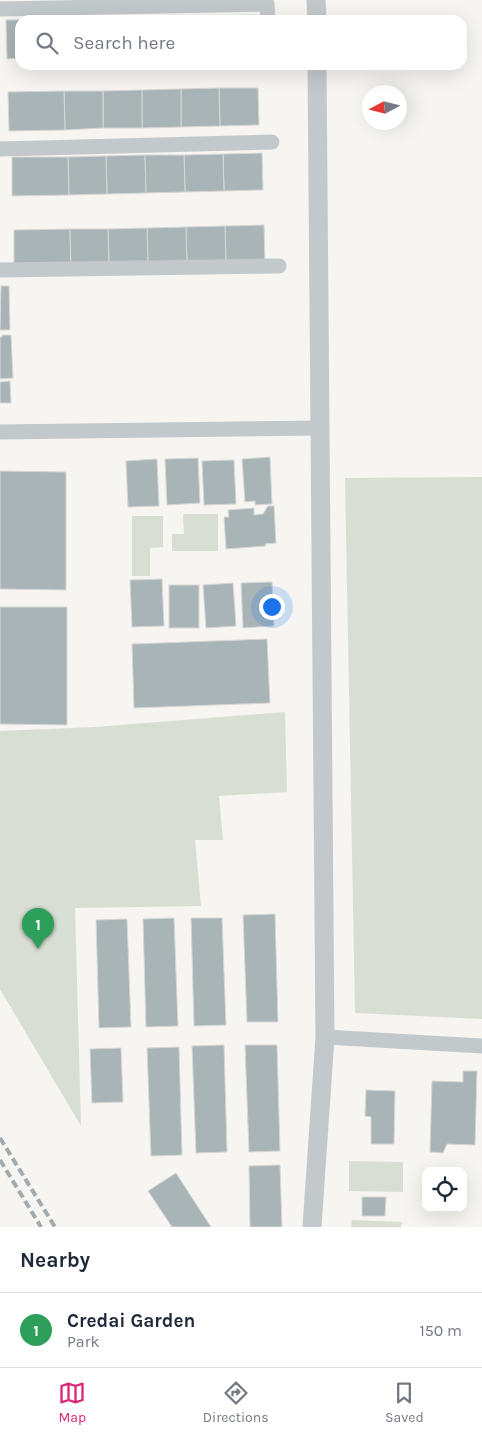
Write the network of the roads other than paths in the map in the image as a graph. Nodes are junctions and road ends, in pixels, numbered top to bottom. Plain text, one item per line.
1 (316, 0) edge
2 (0, 9) edge
3 (268, 15) edge
4 (317, 15) edge
5 (317, 70) edge
6 (272, 142) dead end
7 (0, 149) edge
8 (279, 266) dead end
9 (0, 270) edge
10 (320, 428) junction
11 (0, 432) edge
12 (325, 1037) junction
13 (482, 1046) edge
14 (312, 1227) edge

1 - 4 street
2 - 3 street
5 - 10 street
6 - 7 street
8 - 9 street
10 - 11 street
10 - 12 street
12 - 13 street
12 - 14 street

